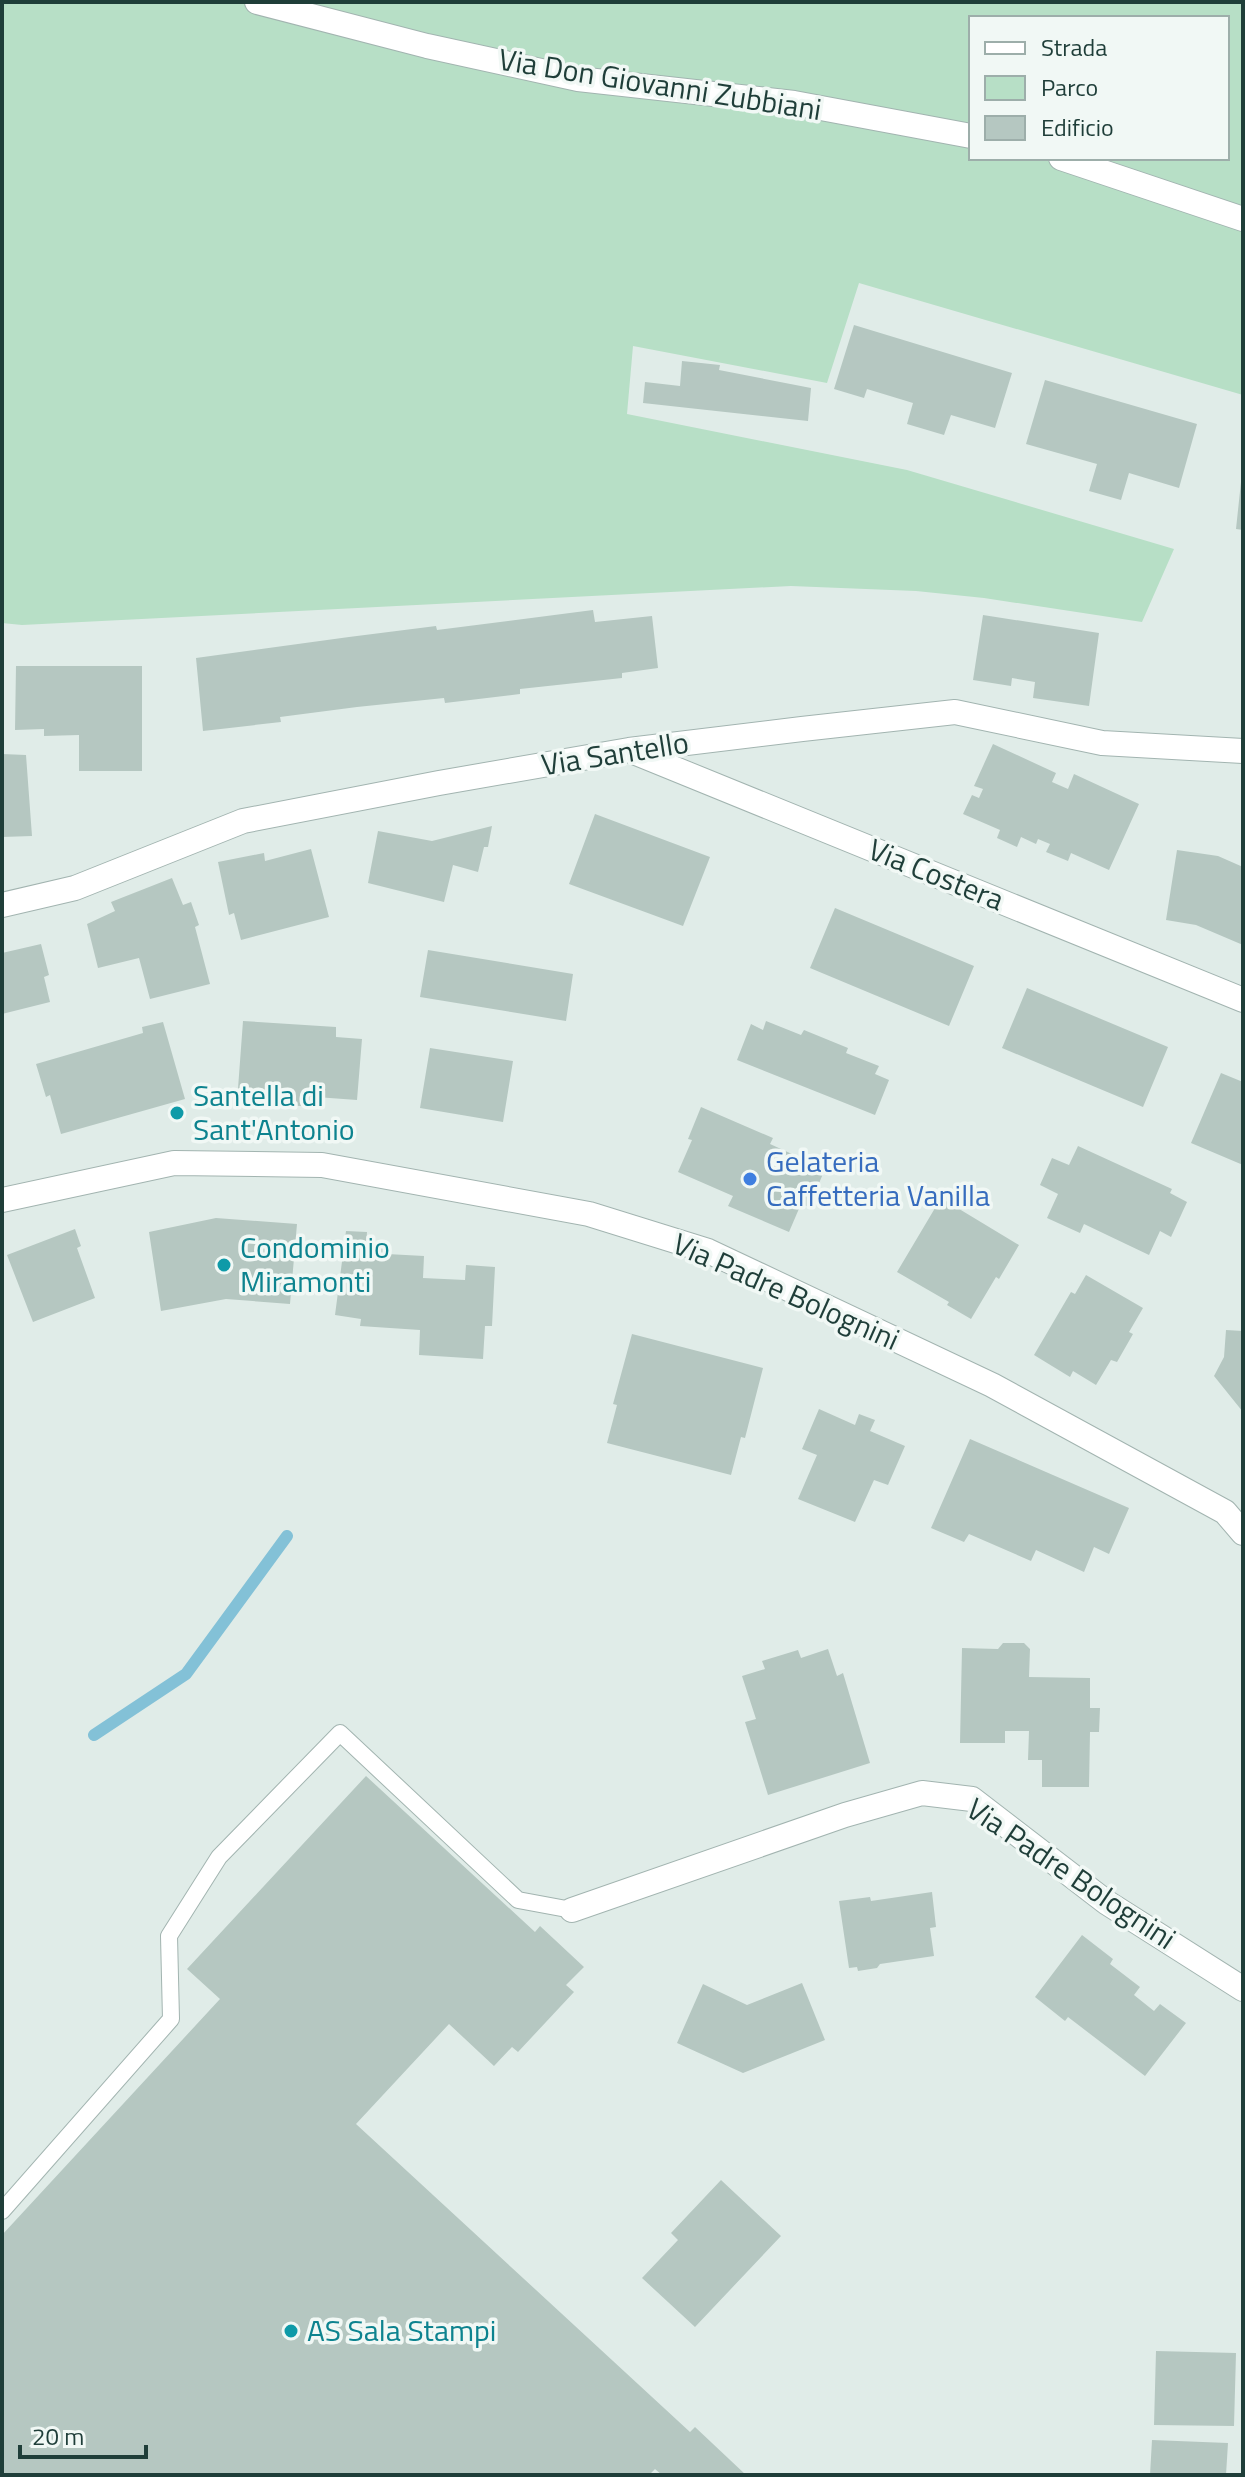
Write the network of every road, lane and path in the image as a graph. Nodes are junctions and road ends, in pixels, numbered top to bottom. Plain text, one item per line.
1 (257, 2) edge
2 (969, 136) edge
3 (1067, 160) edge
4 (1243, 219) edge
5 (629, 750) junction
6 (1243, 751) edge
7 (2, 905) edge
8 (1243, 1000) edge
9 (2, 1200) edge
10 (1243, 1533) edge
11 (572, 1910) joint
12 (1243, 1989) edge
13 (2, 2211) edge

1 - 2 street, Via Don Giovanni Zubbiani
3 - 4 street
5 - 6 street, Via Santello
5 - 7 street, Via Santello
5 - 8 street, Via Costera
9 - 10 street, Via Padre Bolognini
11 - 12 street, Via Padre Bolognini
11 - 13 lane

